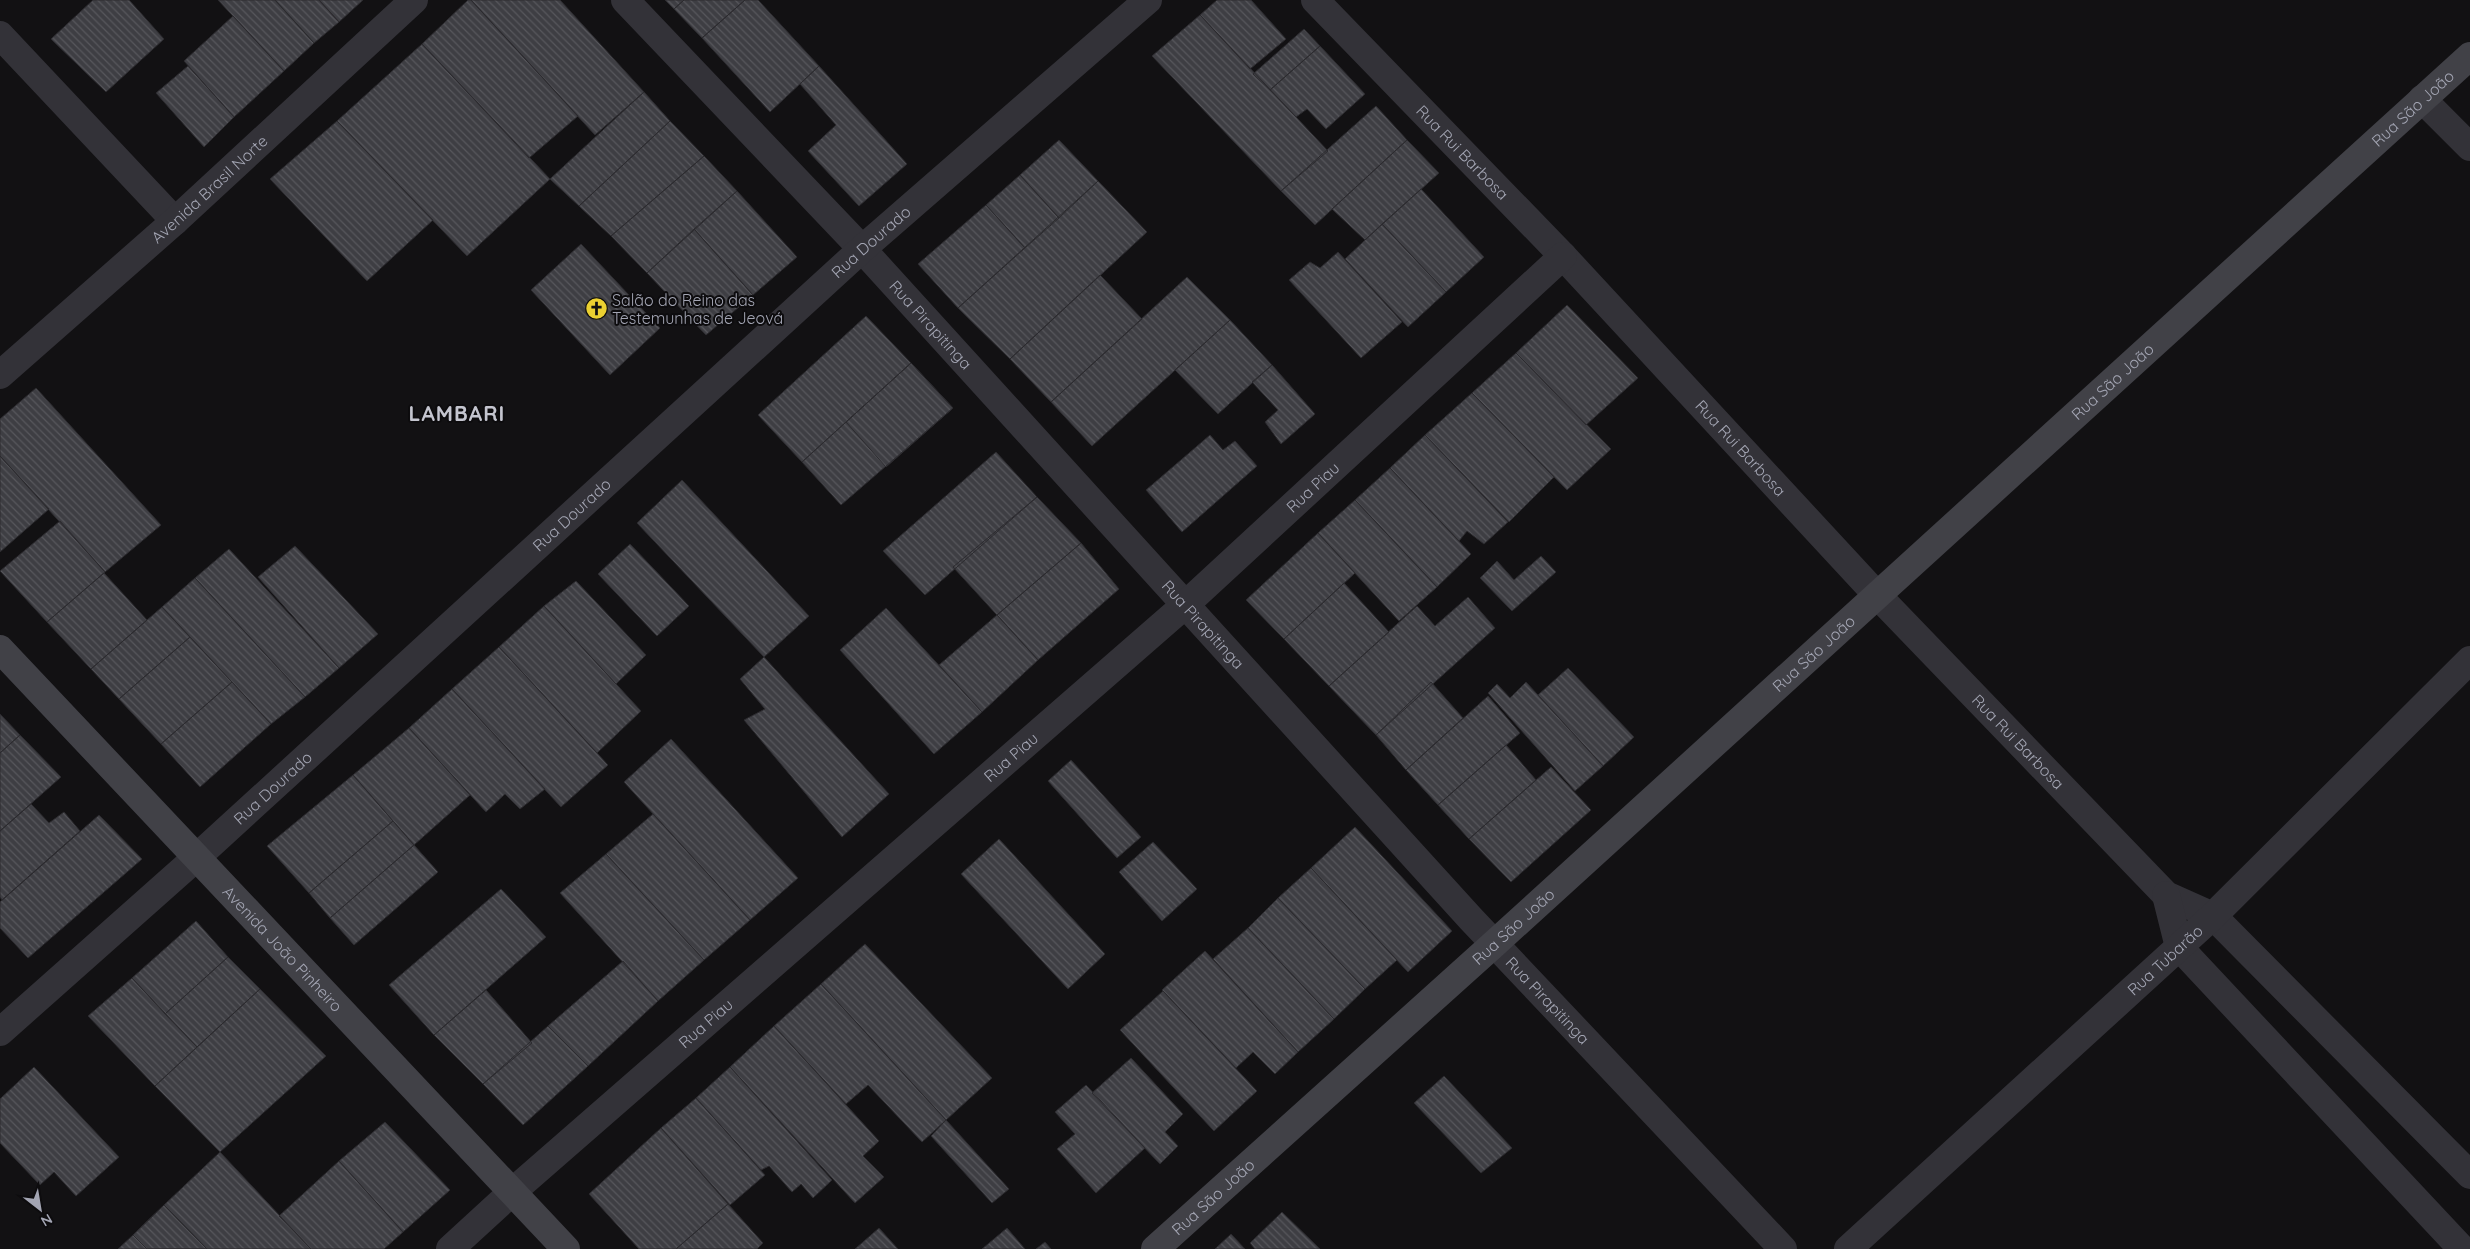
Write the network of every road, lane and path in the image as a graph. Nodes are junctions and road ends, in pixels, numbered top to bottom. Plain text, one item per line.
1 (414, 0) edge
2 (625, 0) edge
3 (1148, 0) edge
4 (1315, 0) edge
5 (0, 35) edge
6 (2470, 56) edge
7 (2422, 99) junction
8 (2470, 147) edge
9 (175, 221) junction
10 (862, 249) junction
11 (1563, 256) junction
12 (0, 375) edge
13 (1877, 596) junction
14 (1185, 605) junction
15 (0, 649) edge
16 (2470, 660) edge
17 (197, 858) junction
18 (2166, 895) junction
19 (2213, 916) junction
20 (1494, 944) junction
21 (2180, 947) junction
22 (0, 1032) edge
23 (2470, 1174) edge
24 (511, 1193) junction
25 (450, 1249) edge
26 (566, 1249) edge
27 (1155, 1249) edge
28 (1783, 1249) edge
29 (1848, 1249) edge
30 (2462, 1249) edge

1 - 9 street, Avenida Brasil Norte
2 - 10 street, Rua Pirapitinga
3 - 10 street, Rua Dourado
4 - 11 street, Rua Rui Barbosa
5 - 9 street
6 - 7 street, Rua São João
7 - 8 street
7 - 13 street, Rua São João
9 - 12 street, Avenida Brasil Norte
10 - 14 street, Rua Pirapitinga
10 - 17 street, Rua Dourado
11 - 13 street, Rua Rui Barbosa
11 - 14 street, Rua Piau
13 - 18 street, Rua Rui Barbosa
13 - 20 street, Rua São João
14 - 20 street, Rua Pirapitinga
14 - 24 street, Rua Piau
15 - 17 street, Avenida João Pinheiro
16 - 19 street, Rua Tubarão
17 - 22 street, Rua Dourado
17 - 24 street, Avenida João Pinheiro
18 - 19 street, Rua Rui Barbosa
18 - 21 street, Rua Rui Barbosa
19 - 21 street, Rua Tubarão
19 - 23 street
20 - 27 street, Rua São João
20 - 28 street, Rua Pirapitinga
21 - 29 street, Rua Tubarão
21 - 30 street
24 - 25 street, Rua Piau
24 - 26 street, Avenida João Pinheiro

